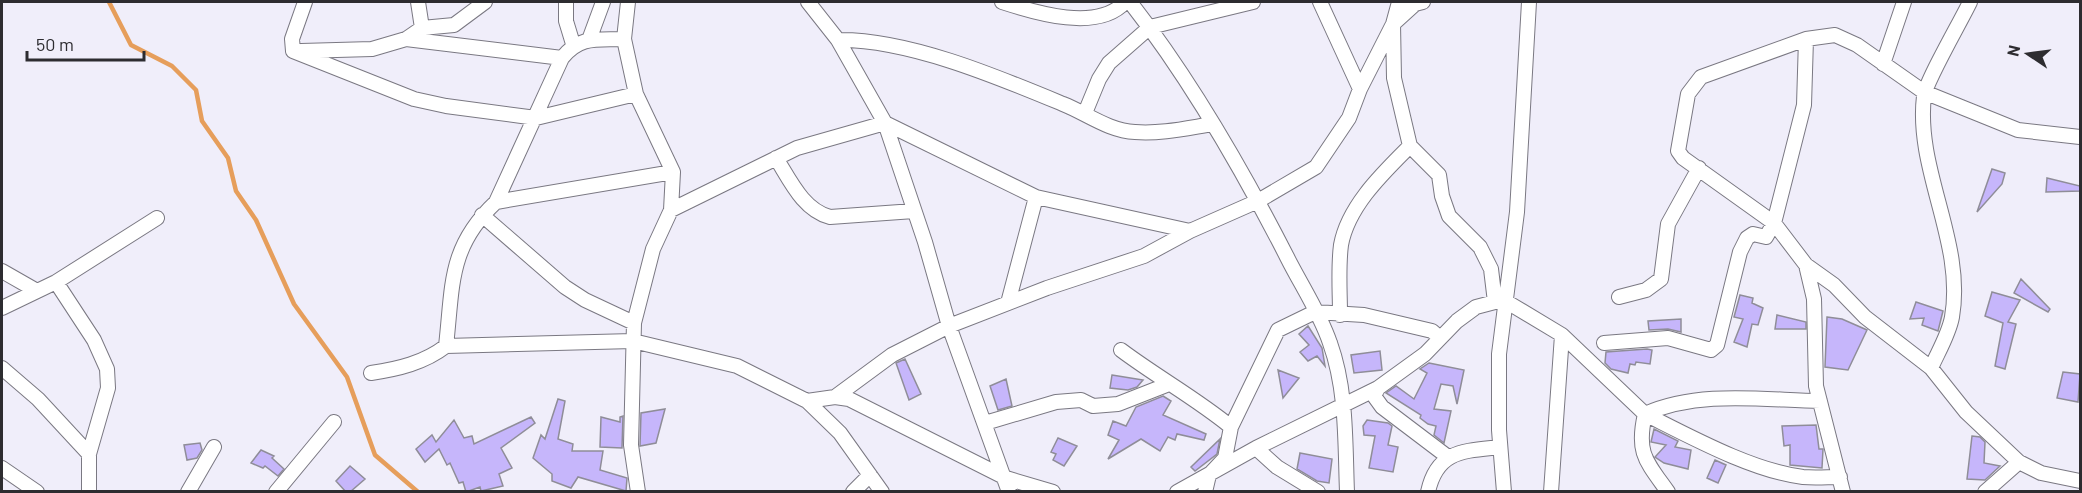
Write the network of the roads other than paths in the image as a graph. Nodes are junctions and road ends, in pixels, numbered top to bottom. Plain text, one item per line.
1 (305, 2) edge
2 (418, 2) edge
3 (485, 2) edge
4 (566, 2) edge
5 (603, 2) edge
6 (628, 2) edge
7 (808, 2) edge
8 (1002, 2) edge
9 (1125, 2) edge
10 (1130, 2) edge
11 (1248, 2) edge
12 (1320, 2) edge
13 (1399, 2) edge
14 (1423, 2) edge
15 (1529, 2) edge
16 (1904, 2) edge
17 (1970, 2) edge
18 (1393, 24) junction
19 (1150, 27) junction
20 (422, 28) junction
21 (406, 39) junction
22 (624, 39) junction
23 (1806, 39) junction
24 (589, 40) junction
25 (838, 40) junction
26 (573, 44) junction
27 (292, 51) junction
28 (562, 58) junction
29 (1883, 64) junction
30 (1360, 89) junction
31 (1924, 92) junction
32 (636, 94) junction
33 (1085, 112) junction
34 (536, 118) junction
35 (885, 123) junction
36 (1213, 124) junction
37 (2080, 139) edge
38 (1410, 146) junction
39 (776, 158) junction
40 (1699, 168) junction
41 (673, 172) junction
42 (1036, 197) junction
43 (1258, 201) junction
44 (496, 202) junction
45 (671, 210) junction
46 (914, 211) junction
47 (482, 215) junction
48 (157, 219) dead end
49 (1774, 223) junction
50 (1190, 231) junction
51 (1806, 265) junction
52 (2, 271) edge
53 (56, 282) junction
54 (37, 291) junction
55 (1619, 297) dead end
56 (1501, 302) junction
57 (1008, 303) junction
58 (2, 308) edge
59 (1315, 312) junction
60 (1340, 315) junction
61 (634, 323) junction
62 (950, 326) junction
63 (1562, 335) junction
64 (1440, 338) junction
65 (633, 341) junction
66 (1604, 343) dead end
67 (446, 346) junction
68 (1121, 350) dead end
69 (2, 368) edge
70 (1931, 368) junction
71 (371, 373) dead end
72 (1169, 384) junction
73 (1378, 388) junction
74 (835, 397) junction
75 (807, 401) junction
76 (1820, 401) junction
77 (1343, 403) junction
78 (1646, 414) junction
79 (334, 422) dead end
80 (985, 423) junction
81 (1232, 427) junction
82 (214, 447) dead end
83 (1500, 447) junction
84 (1256, 448) junction
85 (89, 454) junction
86 (1448, 457) junction
87 (2019, 462) junction
88 (2, 468) edge
89 (870, 475) junction
90 (1209, 475) junction
91 (1840, 477) junction
92 (2080, 481) edge
93 (1007, 485) edge
94 (37, 492) edge
95 (89, 492) edge
96 (188, 492) edge
97 (276, 492) edge
98 (638, 492) edge
99 (853, 492) edge
100 (882, 492) edge
101 (1053, 492) edge
102 (1177, 492) edge
103 (1205, 492) edge
104 (1318, 492) edge
105 (1347, 492) edge
106 (1428, 492) edge
107 (1504, 492) edge
108 (1551, 492) edge
109 (1668, 492) edge
110 (1843, 492) edge
111 (1985, 492) edge

1 - 27 street
2 - 20 street
3 - 20 street
4 - 26 street
5 - 24 street
6 - 22 street
7 - 25 street
8 - 9 street
10 - 19 street
11 - 19 street
12 - 30 street
13 - 18 street
14 - 18 street
15 - 56 street
16 - 29 street
17 - 31 street
18 - 30 street
18 - 38 street
19 - 33 street
19 - 36 street
20 - 21 street
21 - 27 street
21 - 28 street
22 - 24 street
22 - 32 street
23 - 29 street
23 - 40 street
23 - 49 street
24 - 26 street
25 - 33 street
25 - 35 street
26 - 28 street
27 - 34 street
28 - 34 street
29 - 31 street
30 - 43 street
31 - 37 street
31 - 70 street
32 - 34 street
32 - 41 street
33 - 36 street
34 - 44 street
35 - 39 street
35 - 42 street
35 - 46 street
36 - 43 street
38 - 56 street
38 - 60 street
39 - 45 street
39 - 46 street
40 - 49 street
40 - 55 street
41 - 44 street
41 - 45 street
42 - 50 street
42 - 57 street
43 - 50 street
43 - 59 street
44 - 47 street
45 - 61 street
46 - 62 street
47 - 61 street
47 - 67 street
48 - 53 street
49 - 51 street
49 - 66 street
50 - 57 street
51 - 70 street
51 - 76 street
52 - 54 street
53 - 54 street
53 - 85 street
54 - 58 street
56 - 63 street
56 - 64 street
56 - 83 street
57 - 62 street
59 - 60 street
59 - 77 street
59 - 81 street
60 - 64 street
61 - 65 street
62 - 74 street
62 - 80 street
63 - 78 street
63 - 108 street
64 - 73 street
65 - 67 street
65 - 75 street
65 - 98 street
67 - 71 street
68 - 72 street
69 - 85 street
70 - 87 street
72 - 80 street
72 - 81 street
73 - 77 street
73 - 86 street
74 - 75 street
74 - 93 street
75 - 89 street
76 - 78 street
76 - 91 street
77 - 84 street
77 - 105 street
78 - 91 street
78 - 109 street
79 - 97 street
80 - 93 street
81 - 90 street
82 - 96 street
83 - 86 street
83 - 107 street
84 - 90 street
84 - 104 street
85 - 95 street
86 - 106 street
87 - 92 street
87 - 111 street
88 - 94 street
89 - 99 street
89 - 100 street
90 - 102 street
90 - 103 street
91 - 110 street
93 - 101 street

